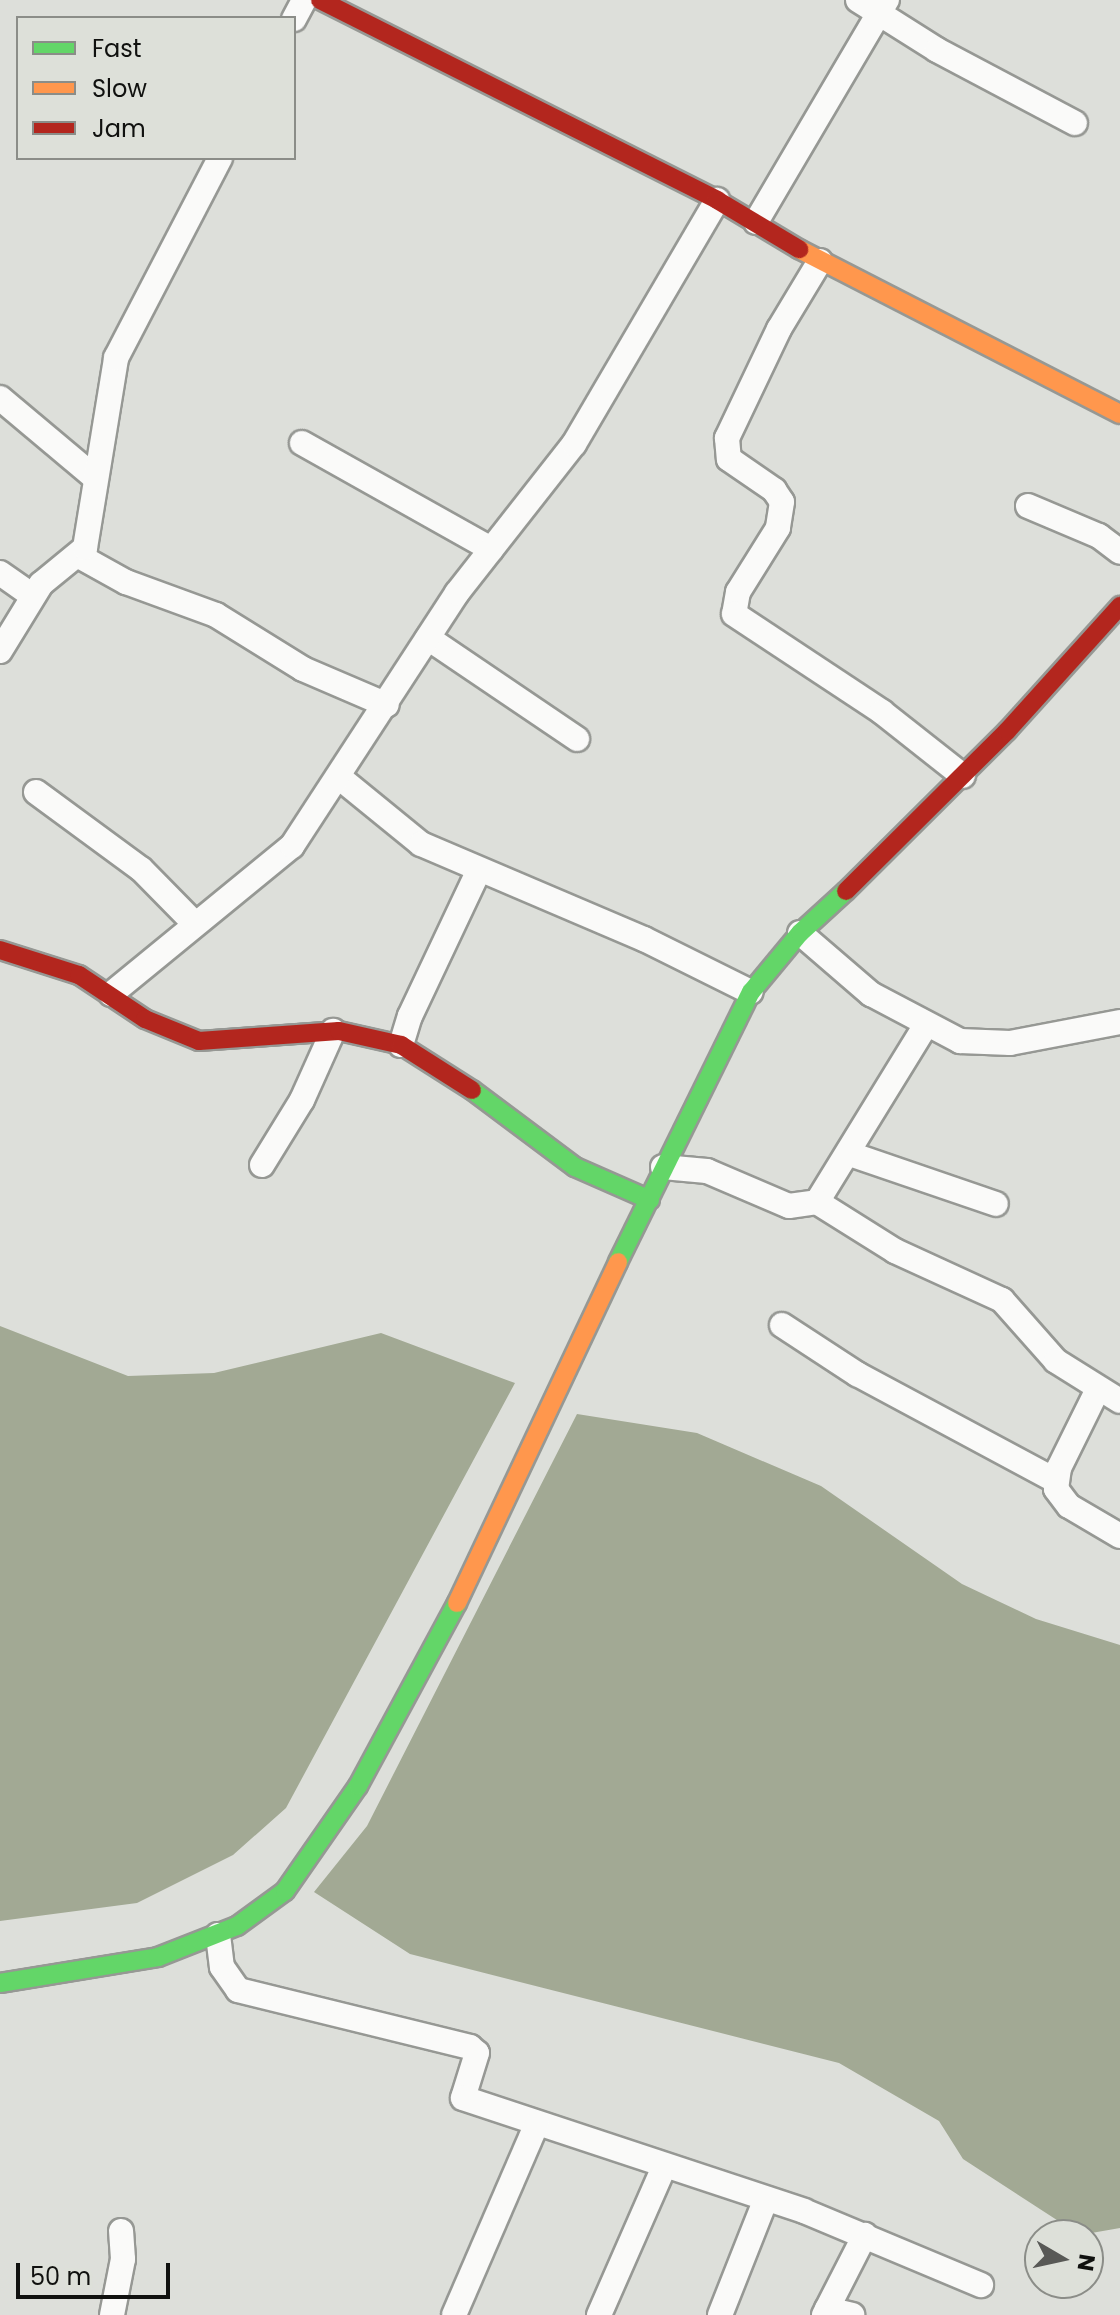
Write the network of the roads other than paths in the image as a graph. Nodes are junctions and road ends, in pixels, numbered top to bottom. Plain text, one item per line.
1 (320, 0) edge
2 (858, 0) edge
3 (883, 6) edge
4 (1075, 123) dead end
5 (219, 160) edge
6 (717, 200) junction
7 (756, 222) junction
8 (820, 261) junction
9 (0, 398) edge
10 (1101, 407) junction
11 (1120, 414) edge
12 (1120, 424) edge
13 (302, 443) dead end
14 (94, 477) junction
15 (1028, 506) dead end
16 (491, 549) junction
17 (1120, 552) edge
18 (79, 556) junction
19 (0, 573) edge
20 (32, 595) junction
21 (1120, 606) edge
22 (428, 638) junction
23 (0, 651) edge
24 (387, 705) junction
25 (577, 739) dead end
26 (963, 776) junction
27 (340, 778) junction
28 (36, 792) dead end
29 (478, 872) junction
30 (193, 922) junction
31 (800, 933) junction
32 (0, 950) edge
33 (751, 992) junction
34 (111, 994) junction
35 (1120, 1022) edge
36 (926, 1025) junction
37 (333, 1031) junction
38 (401, 1045) junction
39 (850, 1154) junction
40 (262, 1165) dead end
41 (663, 1167) junction
42 (650, 1200) junction
43 (817, 1202) junction
44 (996, 1204) dead end
45 (782, 1325) dead end
46 (1097, 1391) junction
47 (1120, 1401) edge
48 (1055, 1480) junction
49 (1120, 1536) edge
50 (218, 1935) junction
51 (0, 1983) edge
52 (537, 2123) junction
53 (664, 2167) junction
54 (766, 2199) junction
55 (121, 2231) dead end
56 (865, 2235) junction
57 (981, 2285) dead end
58 (826, 2312) edge
59 (112, 2315) edge
60 (454, 2315) edge
61 (599, 2315) edge
62 (720, 2315) edge
63 (852, 2315) edge

1 - 6 street
2 - 3 street
3 - 4 street
3 - 7 street
5 - 14 street
6 - 7 street
6 - 16 street
7 - 8 street
8 - 10 street
8 - 26 street
9 - 14 street
10 - 11 street
10 - 12 street
13 - 16 street
14 - 18 street
15 - 17 street
16 - 22 street
18 - 20 street
18 - 24 street
19 - 20 street
20 - 23 street
21 - 26 street
22 - 24 street
22 - 25 street
24 - 27 street
26 - 31 street
27 - 29 street
27 - 30 street
28 - 30 street
29 - 33 street
29 - 38 street
30 - 34 street
31 - 33 street
31 - 36 street
32 - 34 street
33 - 41 street
34 - 37 street
35 - 36 street
36 - 39 street
37 - 38 street
37 - 40 street
38 - 42 street
39 - 43 street
39 - 44 street
41 - 42 street
41 - 43 street
42 - 50 street
43 - 46 street
45 - 48 street
46 - 47 street
46 - 48 street
48 - 49 street
50 - 51 street
50 - 52 street
52 - 53 street
52 - 60 street
53 - 54 street
53 - 61 street
54 - 56 street
54 - 62 street
55 - 59 street
56 - 57 street
56 - 58 street
58 - 63 street

